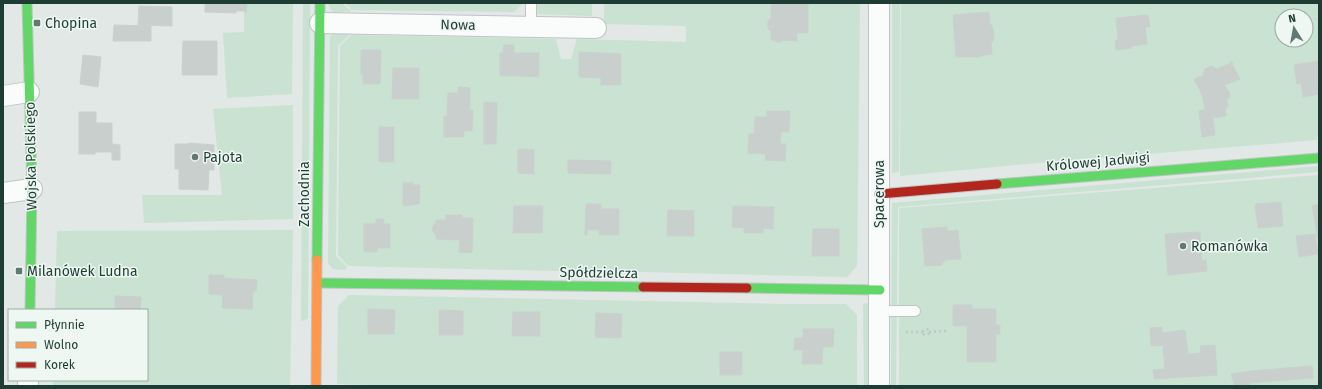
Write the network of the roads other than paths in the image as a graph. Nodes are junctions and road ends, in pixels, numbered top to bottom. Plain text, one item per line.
1 (27, 3) edge
2 (320, 3) edge
3 (531, 3) edge
4 (879, 3) edge
5 (320, 23) junction
6 (531, 27) junction
7 (596, 28) dead end
8 (29, 92) junction
9 (3, 96) edge
10 (1319, 158) edge
11 (32, 189) junction
12 (3, 193) edge
13 (879, 194) junction
14 (318, 283) junction
15 (880, 290) junction
16 (30, 309) edge
17 (880, 311) junction
18 (915, 311) dead end
19 (316, 386) edge
20 (879, 386) edge

1 - 8 street, Wojska Polskiego
2 - 5 street, Zachodnia
3 - 6 lane
4 - 13 street, Spacerowa
5 - 6 street, Nowa
5 - 14 street, Zachodnia
6 - 7 street, Nowa
8 - 9 street
8 - 11 street, Wojska Polskiego
10 - 13 street, Królowej Jadwigi
11 - 12 street
11 - 16 street, Wojska Polskiego
13 - 15 street, Spacerowa
14 - 15 street, Spółdzielcza
14 - 19 street, Zachodnia
15 - 17 street, Spacerowa
17 - 18 lane
17 - 20 street, Spacerowa

